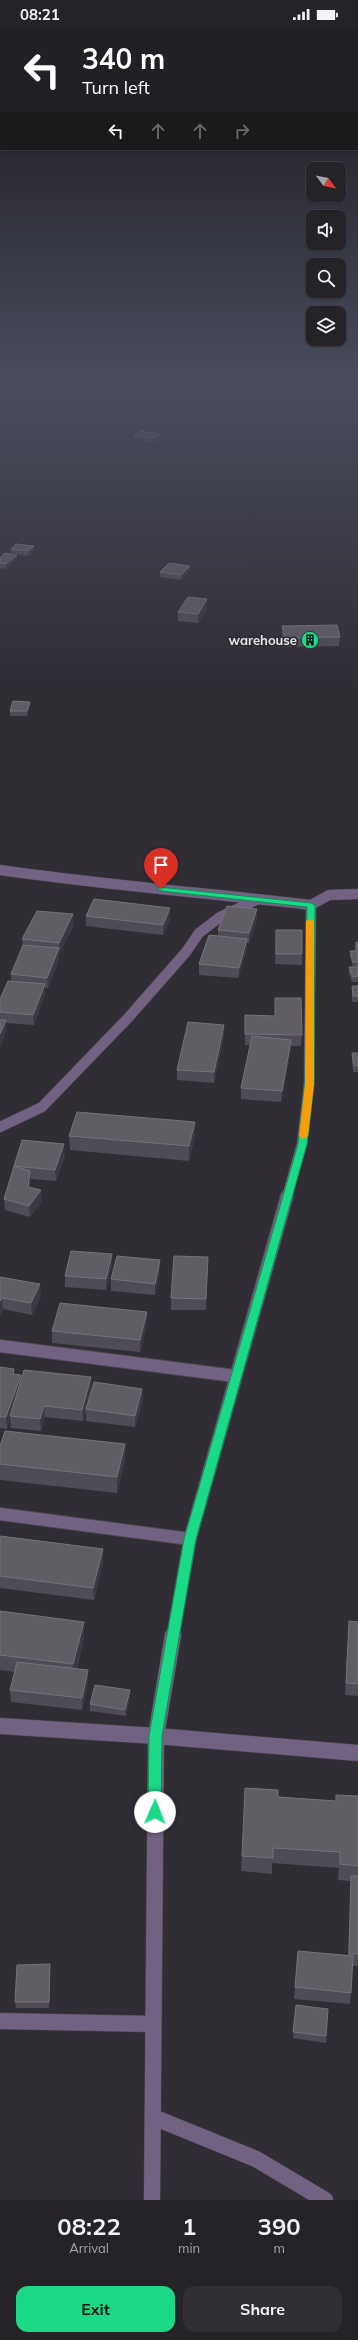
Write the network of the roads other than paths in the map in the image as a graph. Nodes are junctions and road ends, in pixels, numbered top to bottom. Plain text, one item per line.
1 (0, 870) edge
2 (358, 894) edge
3 (256, 900) junction
4 (311, 905) junction
5 (0, 1127) edge
6 (0, 1346) edge
7 (235, 1376) junction
8 (0, 1514) edge
9 (190, 1539) junction
10 (0, 1726) edge
11 (156, 1736) junction
12 (358, 1753) edge
13 (0, 2021) edge
14 (153, 2024) junction
15 (153, 2117) junction
16 (152, 2200) edge
17 (325, 2200) edge

1 - 3 street
2 - 4 street
3 - 4 street
3 - 5 street
4 - 7 street
6 - 7 street
7 - 9 street
8 - 9 street
9 - 11 street
10 - 11 street
11 - 12 street
11 - 14 street
13 - 14 street
14 - 15 street
15 - 16 street
15 - 17 street

